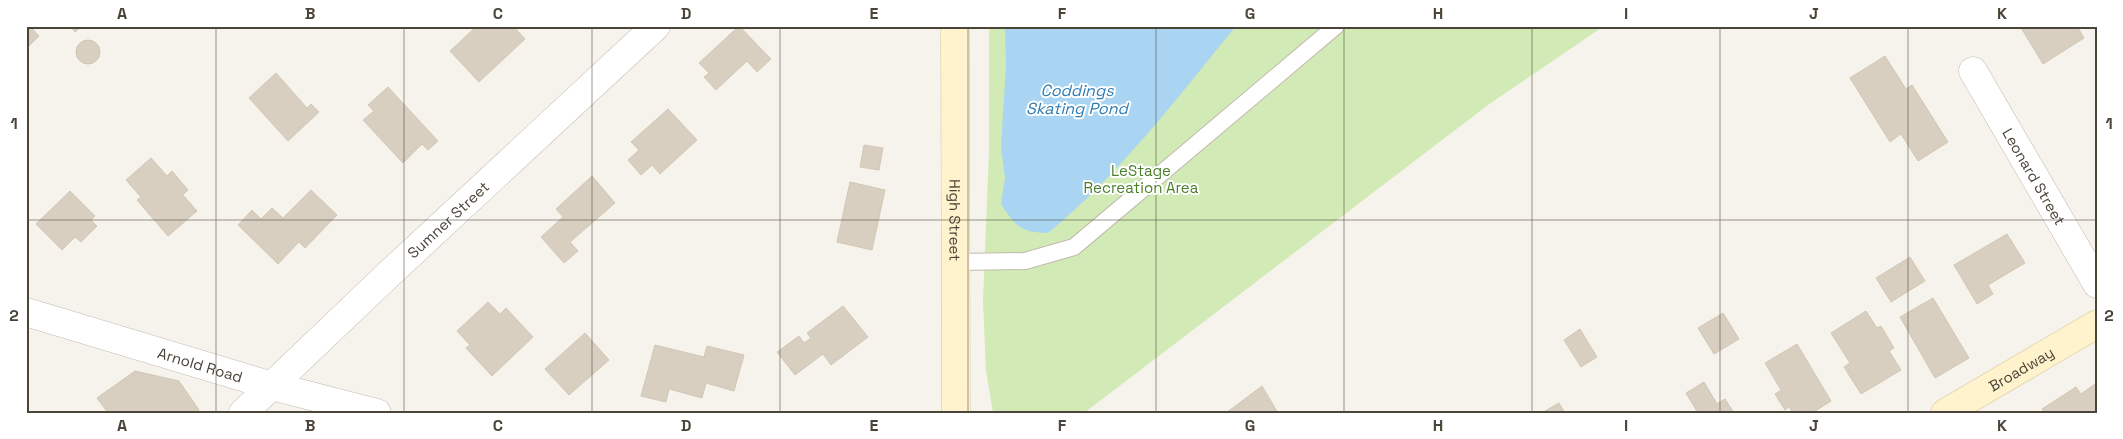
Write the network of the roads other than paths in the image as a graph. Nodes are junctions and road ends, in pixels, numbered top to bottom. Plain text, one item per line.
1 (656, 26) edge
2 (955, 26) edge
3 (1336, 26) edge
4 (1973, 71) dead end
5 (956, 262) junction
6 (2097, 284) edge
7 (26, 312) edge
8 (2097, 324) edge
9 (272, 386) junction
10 (243, 413) edge
11 (377, 413) edge
12 (956, 413) edge
13 (1945, 413) edge

1 - 9 street, Sumner Street
2 - 5 street, High Street
3 - 5 lane
4 - 6 street, Leonard Street
5 - 12 street, High Street
7 - 9 street, Arnold Road
8 - 13 street, Broadway
9 - 10 street, Sumner Street
9 - 11 street, Arnold Road

